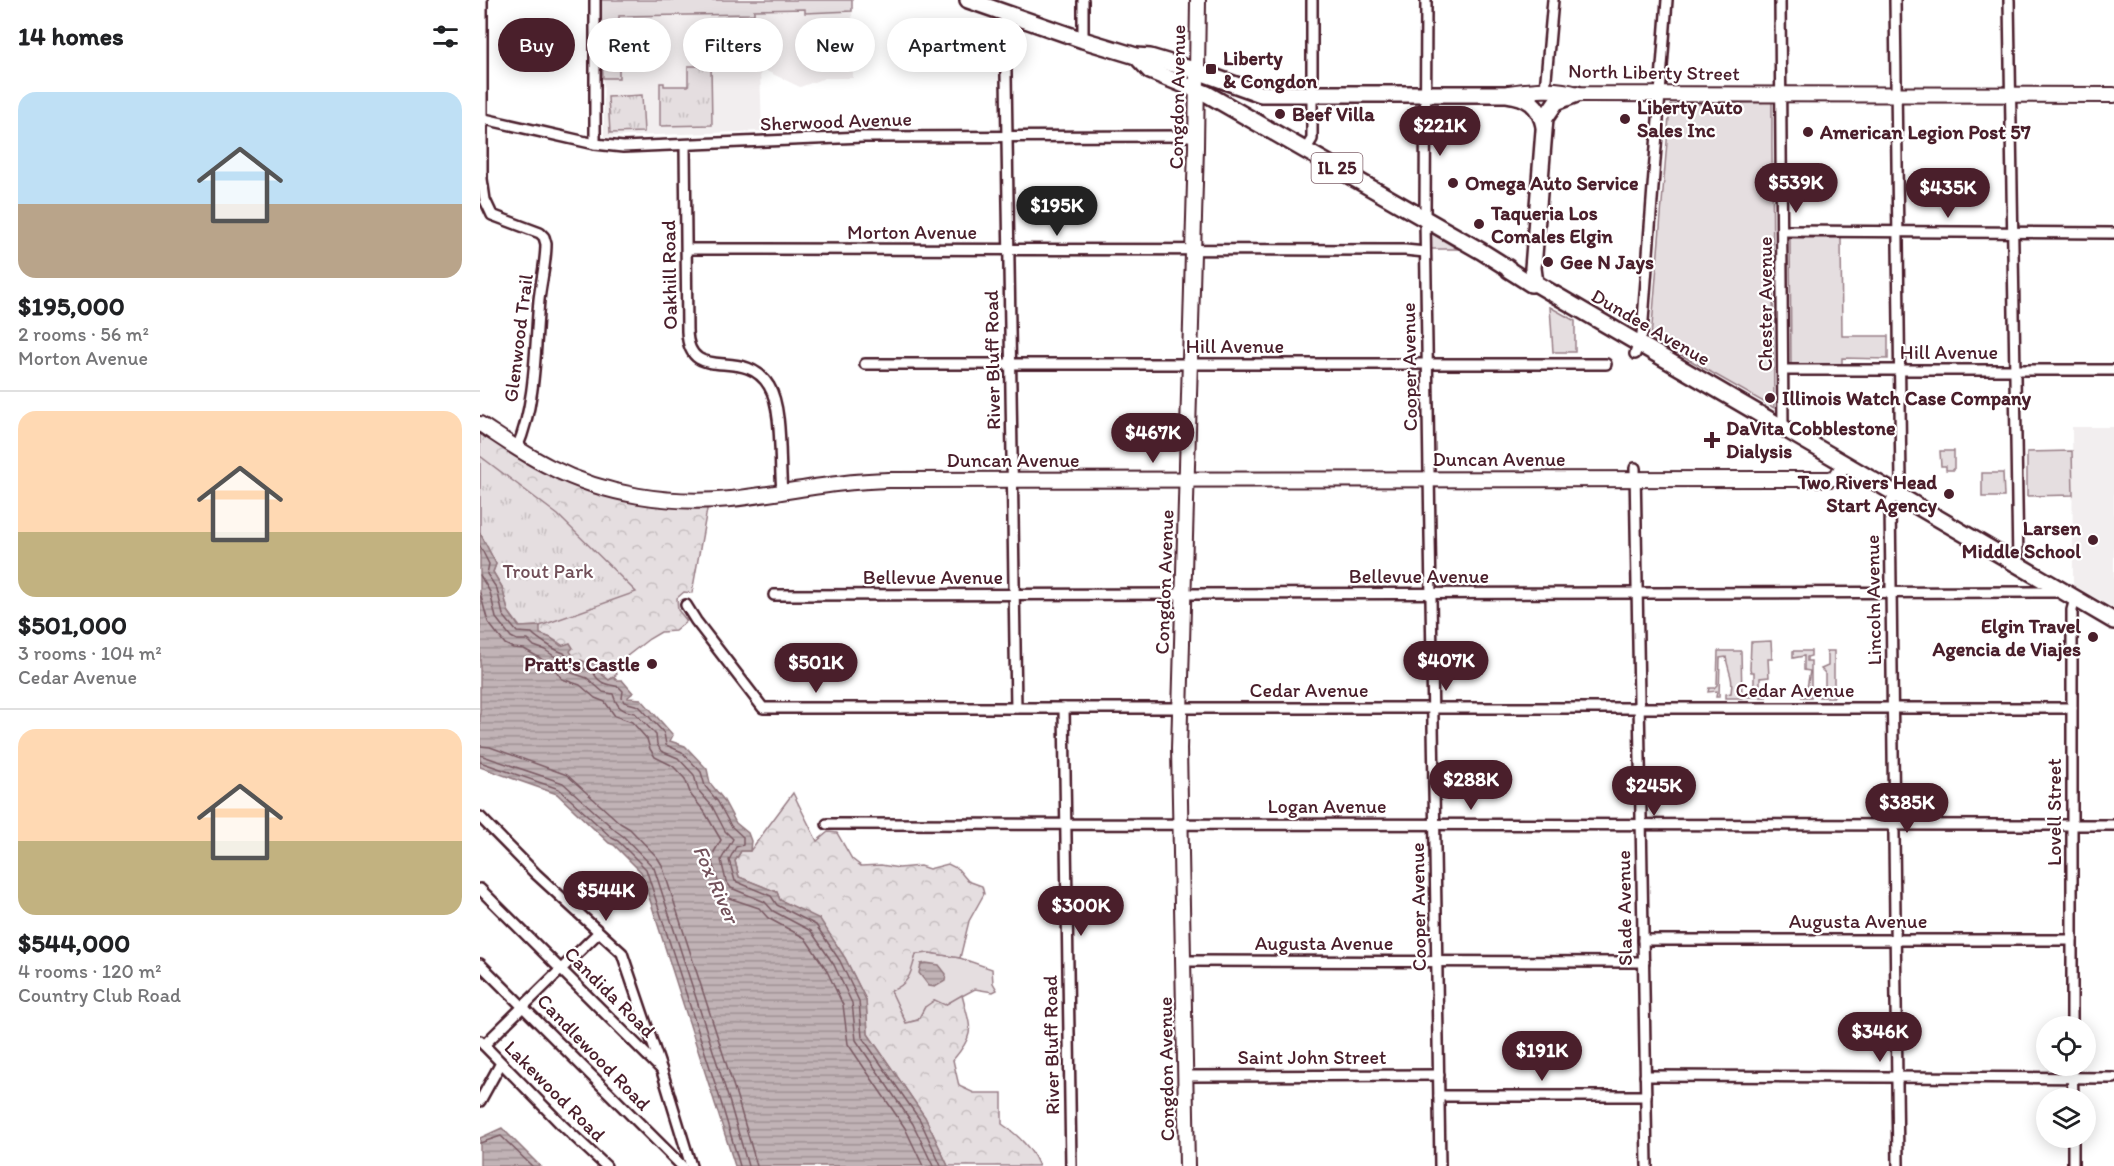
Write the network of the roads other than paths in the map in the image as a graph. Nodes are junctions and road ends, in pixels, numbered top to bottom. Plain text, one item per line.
1 (482, 0) edge
2 (595, 0) edge
3 (968, 0) edge
4 (1083, 0) edge
5 (1198, 0) edge
6 (1312, 0) edge
7 (1426, 0) edge
8 (1553, 0) edge
9 (1667, 0) edge
10 (1780, 0) edge
11 (1895, 0) edge
12 (2009, 0) edge
13 (1005, 12) junction
14 (1083, 40) junction
15 (1140, 60) junction
16 (1197, 71) junction
17 (1197, 90) junction
18 (1545, 90) junction
19 (1261, 94) junction
20 (1311, 94) junction
21 (1426, 94) junction
22 (1507, 94) junction
23 (1577, 94) junction
24 (2011, 94) junction
25 (1660, 95) junction
26 (1781, 95) junction
27 (2114, 95) edge
28 (1896, 96) junction
29 (482, 118) edge
30 (1544, 126) junction
31 (1007, 136) junction
32 (1196, 136) junction
33 (596, 144) junction
34 (685, 145) junction
35 (1305, 150) junction
36 (1425, 219) junction
37 (1782, 231) junction
38 (1898, 232) junction
39 (2012, 233) junction
40 (2114, 233) edge
41 (687, 249) junction
42 (1009, 250) junction
43 (1193, 251) junction
44 (1425, 252) junction
45 (1534, 255) junction
46 (1508, 268) junction
47 (1535, 283) junction
48 (1637, 349) junction
49 (865, 364) dead end
50 (1011, 364) junction
51 (1190, 364) junction
52 (1427, 364) junction
53 (1606, 364) dead end
54 (1784, 370) junction
55 (1899, 370) junction
56 (2014, 370) junction
57 (2114, 370) edge
58 (480, 424) edge
59 (1783, 429) junction
60 (517, 448) junction
61 (1845, 464) junction
62 (1635, 474) junction
63 (1186, 479) junction
64 (1429, 479) junction
65 (1012, 480) junction
66 (782, 491) junction
67 (1896, 495) junction
68 (2018, 564) junction
69 (1638, 592) junction
70 (1014, 594) junction
71 (1431, 594) junction
72 (1891, 594) junction
73 (774, 595) dead end
74 (1182, 595) junction
75 (2070, 595) junction
76 (686, 605) dead end
77 (2114, 621) edge
78 (1016, 708) junction
79 (1064, 708) junction
80 (1180, 708) junction
81 (1638, 708) junction
82 (1893, 708) junction
83 (2072, 708) junction
84 (1432, 709) junction
85 (480, 817) edge
86 (827, 824) dead end
87 (1064, 824) junction
88 (1179, 824) junction
89 (1641, 824) junction
90 (1434, 825) junction
91 (1894, 825) junction
92 (2072, 825) junction
93 (2114, 825) edge
94 (480, 889) edge
95 (598, 933) junction
96 (1895, 939) junction
97 (1643, 940) junction
98 (2072, 940) junction
99 (1183, 961) junction
100 (1437, 961) junction
101 (1644, 962) junction
102 (480, 964) edge
103 (562, 970) junction
104 (524, 1006) junction
105 (2072, 1016) edge
106 (482, 1043) edge
107 (501, 1063) junction
108 (662, 1071) junction
109 (1438, 1075) junction
110 (1185, 1076) junction
111 (1645, 1076) junction
112 (1898, 1077) junction
113 (2073, 1078) junction
114 (2114, 1078) edge
115 (2073, 1088) edge
116 (1439, 1096) junction
117 (1646, 1096) junction
118 (480, 1101) edge
119 (2073, 1148) edge
120 (606, 1166) edge
121 (682, 1166) edge
122 (691, 1166) edge
123 (1071, 1166) edge
124 (1187, 1166) edge
125 (1440, 1166) edge
126 (1647, 1166) edge
127 (1898, 1166) edge
128 (2073, 1166) edge

1 - 29 street
2 - 33 street
3 - 13 main road, Dundee Avenue / IL 25
4 - 14 street
5 - 16 street, Congdon Avenue
6 - 20 street
7 - 21 street, Cooper Avenue
8 - 18 street
9 - 25 street
10 - 26 street, Chester Avenue
11 - 28 street, Lincoln Avenue
12 - 24 street
13 - 14 main road, Dundee Avenue / IL 25
13 - 31 street, River Bluff Road
14 - 15 main road, Dundee Avenue / IL 25
15 - 16 main road, Dundee Avenue / IL 25
15 - 17 main road, Dundee Avenue / IL 25
16 - 17 street, Congdon Avenue
16 - 19 main road, North Liberty Street / IL 25
17 - 19 main road
17 - 32 street, Congdon Avenue
17 - 35 main road, Dundee Avenue / IL 25
18 - 22 street, North Liberty Street / IL 25
18 - 23 street, North Liberty Street / IL 25
19 - 20 main road, North Liberty Street / IL 25
20 - 21 main road, North Liberty Street / IL 25
20 - 35 street
21 - 22 main road, North Liberty Street / IL 25
21 - 36 street, Cooper Avenue
22 - 30 main road
23 - 25 street, North Liberty Street / IL 25
23 - 30 main road
24 - 27 street, North Liberty Street / IL 25
24 - 28 street, North Liberty Street / IL 25
24 - 39 street
25 - 26 street, North Liberty Street / IL 25
25 - 48 street
26 - 28 street, North Liberty Street / IL 25
26 - 37 street, Chester Avenue
28 - 38 street, Lincoln Avenue
29 - 33 street, Sherwood Avenue
29 - 60 street, Glenwood Trail
30 - 45 main road
31 - 32 street, Sherwood Avenue
31 - 34 street, Sherwood Avenue
31 - 42 street, River Bluff Road
32 - 43 street, Congdon Avenue
33 - 34 street, Sherwood Avenue
34 - 41 street, Oakhill Road
35 - 36 main road, Dundee Avenue / IL 25
36 - 44 street, Cooper Avenue
36 - 46 main road, Dundee Avenue / IL 25
37 - 38 street
37 - 54 street, Chester Avenue
38 - 39 street
38 - 55 street, Lincoln Avenue
39 - 40 street
39 - 56 street
41 - 42 street, Morton Avenue
41 - 66 street, Oakhill Road
42 - 43 street, Morton Avenue
42 - 50 street, River Bluff Road
43 - 44 street, Morton Avenue
43 - 51 street, Congdon Avenue
44 - 52 street, Cooper Avenue
45 - 46 main road
45 - 47 main road
46 - 47 main road, Dundee Avenue / IL 25
47 - 48 main road, Dundee Avenue
48 - 59 main road, Dundee Avenue
49 - 50 street, Hill Avenue
50 - 51 street, Hill Avenue
50 - 65 street, River Bluff Road
51 - 52 street, Hill Avenue
51 - 63 street, Congdon Avenue
52 - 53 street, Hill Avenue
52 - 64 street, Cooper Avenue
54 - 55 street, Hill Avenue
54 - 59 street, Chester Avenue
55 - 56 street, Hill Avenue
55 - 67 street, Lincoln Avenue
56 - 57 street, Hill Avenue
56 - 68 street
58 - 60 street, Duncan Avenue
59 - 61 main road, Dundee Avenue
60 - 66 street, Duncan Avenue
61 - 62 street, Duncan Avenue
61 - 67 main road, Dundee Avenue
62 - 64 street, Duncan Avenue
62 - 69 street, Slade Avenue
63 - 64 street, Duncan Avenue
63 - 65 street, Duncan Avenue
63 - 74 street, Congdon Avenue
64 - 71 street, Cooper Avenue
65 - 66 street, Duncan Avenue
65 - 70 street, River Bluff Road
67 - 68 main road, Dundee Avenue
67 - 72 street, Lincoln Avenue
68 - 75 main road, Dundee Avenue
69 - 71 street, Bellevue Avenue
69 - 72 street, Bellevue Avenue
69 - 81 street, Slade Avenue
70 - 73 street, Bellevue Avenue
70 - 74 street, Bellevue Avenue
70 - 78 street, River Bluff Road
71 - 74 street, Bellevue Avenue
71 - 84 street, Cooper Avenue
72 - 75 street, Bellevue Avenue
72 - 82 street, Lincoln Avenue
74 - 80 street, Congdon Avenue
75 - 77 main road, Dundee Avenue
75 - 83 street, Lovell Street
76 - 78 street, Cedar Avenue
78 - 79 street, Cedar Avenue
79 - 80 street, Cedar Avenue
79 - 87 street, River Bluff Road
80 - 84 street, Cedar Avenue
80 - 88 street, Congdon Avenue
81 - 82 street, Cedar Avenue
81 - 84 street, Cedar Avenue
81 - 89 street, Slade Avenue
82 - 83 street, Cedar Avenue
82 - 91 street, Lincoln Avenue
83 - 92 street, Lovell Street
84 - 90 street, Cooper Avenue
85 - 95 street
86 - 87 street, Logan Avenue
87 - 88 street, Logan Avenue
87 - 123 street, River Bluff Road
88 - 90 street, Logan Avenue
88 - 99 street, Congdon Avenue
89 - 90 street, Logan Avenue
89 - 91 street, Logan Avenue
89 - 97 street, Slade Avenue
90 - 100 street, Cooper Avenue
91 - 92 street, Logan Avenue
91 - 96 street, Lincoln Avenue
92 - 93 street, Logan Avenue
92 - 98 street, Lovell Street
94 - 103 street, Candida Road
95 - 103 street
95 - 108 street
96 - 97 street, Augusta Avenue
96 - 98 street, Augusta Avenue
96 - 112 street, Lincoln Avenue
97 - 101 street, Slade Avenue
98 - 105 street, Lovell Street
99 - 100 street, Augusta Avenue
99 - 110 street, Congdon Avenue
100 - 101 street, Augusta Avenue
100 - 109 street, Cooper Avenue
101 - 111 street, Slade Avenue
102 - 104 street, Candlewood Road
103 - 104 street
103 - 108 street, Candida Road
104 - 106 street
104 - 121 street, Candlewood Road
106 - 107 street, Lakewood Road
107 - 118 street
107 - 120 street, Lakewood Road
108 - 122 street
109 - 110 street, Saint John Street
109 - 116 street, Cooper Avenue
110 - 124 street, Congdon Avenue
111 - 112 street
111 - 117 street, Slade Avenue
112 - 113 street
112 - 127 street, Lincoln Avenue
113 - 114 street
113 - 115 street
116 - 117 street
116 - 125 street, Cooper Avenue
117 - 126 street, Slade Avenue
119 - 128 street

